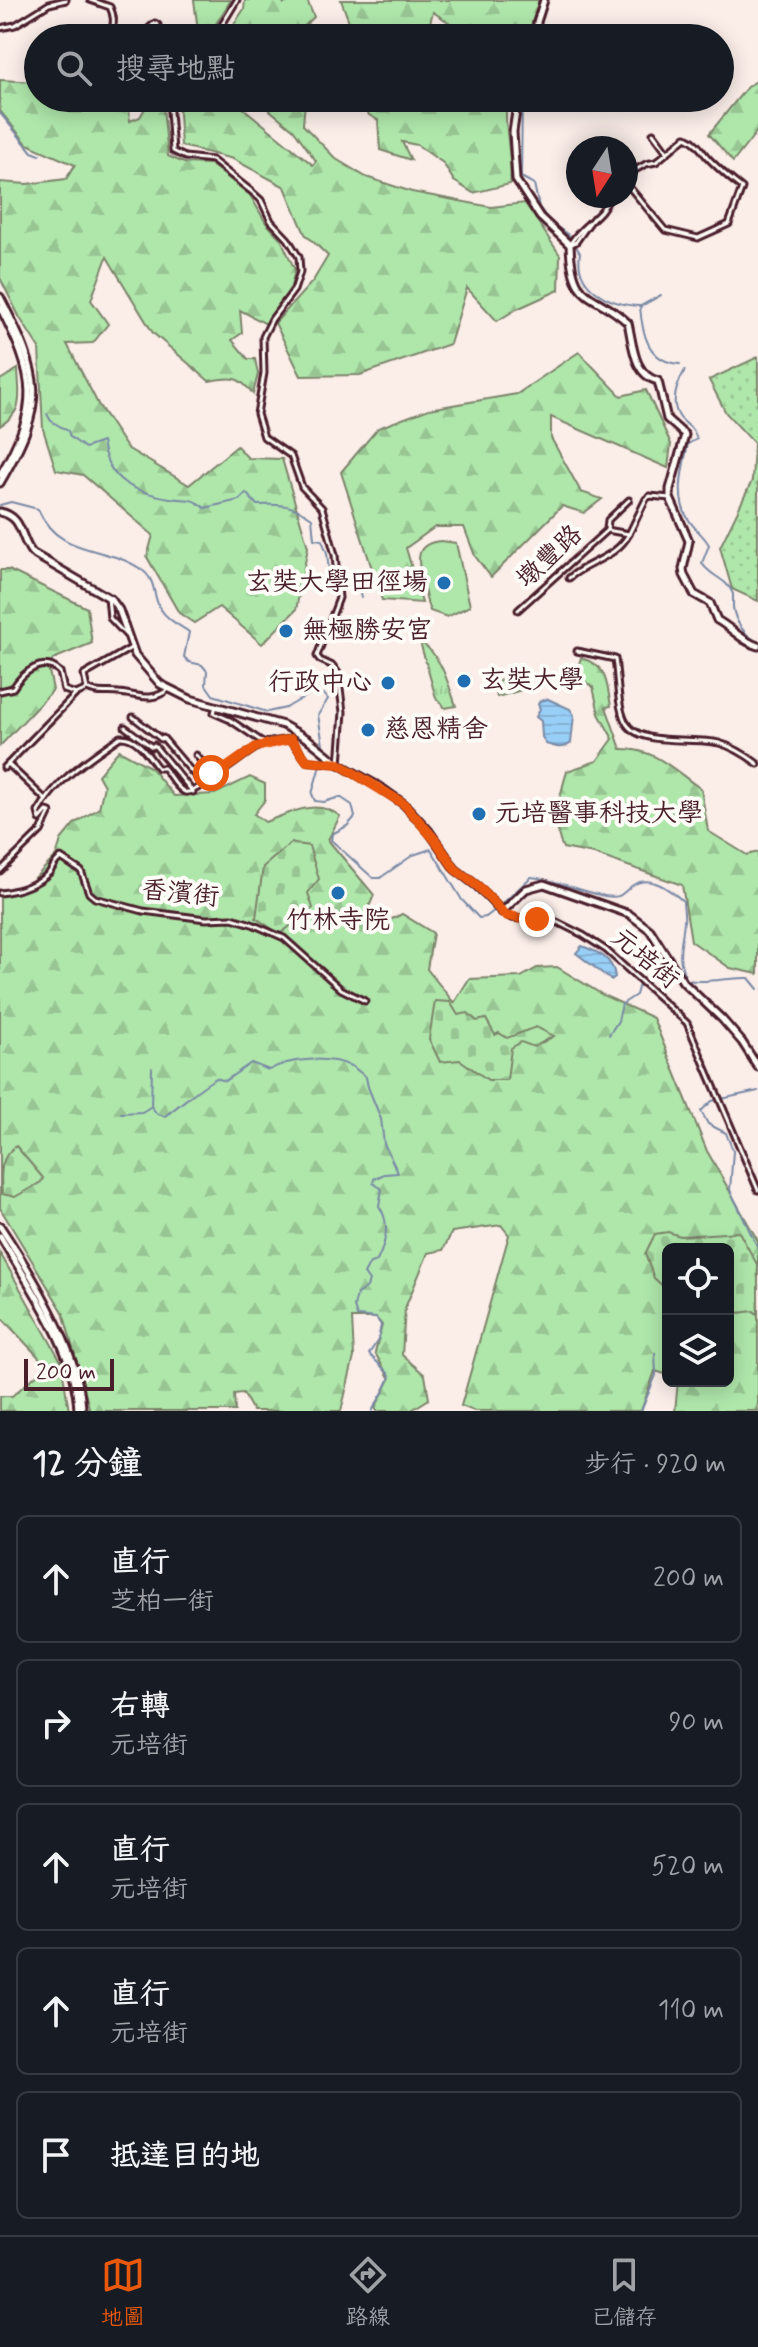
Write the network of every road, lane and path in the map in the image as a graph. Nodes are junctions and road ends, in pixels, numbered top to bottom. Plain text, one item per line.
1 (66, 0) edge
2 (90, 0) edge
3 (237, 0) edge
4 (544, 0) edge
5 (114, 24) edge
6 (221, 24) edge
7 (537, 24) edge
8 (0, 28) edge
9 (170, 112) edge
10 (516, 112) edge
11 (653, 133) dead end
12 (667, 152) junction
13 (638, 170) edge
14 (638, 197) edge
15 (605, 208) edge
16 (573, 242) junction
17 (0, 297) edge
18 (0, 307) edge
19 (30, 414) junction
20 (0, 475) edge
21 (0, 483) edge
22 (670, 498) junction
23 (629, 500) dead end
24 (0, 512) edge
25 (607, 530) junction
26 (629, 534) junction
27 (52, 565) junction
28 (569, 578) dead end
29 (108, 597) junction
30 (518, 610) dead end
31 (126, 635) junction
32 (758, 646) edge
33 (131, 648) junction
34 (577, 651) dead end
35 (87, 689) junction
36 (169, 689) junction
37 (0, 691) edge
38 (76, 694) junction
39 (216, 705) junction
40 (133, 717) dead end
41 (125, 727) dead end
42 (161, 739) junction
43 (264, 743) junction
44 (153, 746) junction
45 (146, 751) junction
46 (196, 755) dead end
47 (330, 760) junction
48 (8, 764) junction
49 (339, 764) junction
50 (758, 764) edge
51 (4, 768) dead end
52 (216, 775) junction
53 (203, 785) junction
54 (193, 792) junction
55 (46, 800) junction
56 (0, 871) edge
57 (0, 893) edge
58 (499, 908) junction
59 (365, 1001) dead end
60 (758, 1067) edge
61 (757, 1186) edge
62 (0, 1226) edge
63 (0, 1236) edge
64 (80, 1409) edge

1 - 8 street
2 - 5 street
3 - 6 street
4 - 7 street
9 - 49 street
10 - 16 street
11 - 12 street
12 - 13 street
12 - 14 street
15 - 16 street
16 - 22 street
17 - 19 street
18 - 19 street
19 - 20 street
19 - 21 street
22 - 26 street, 墩豐路
22 - 32 street
23 - 25 street, 墩豐路
24 - 27 street
25 - 26 street, 墩豐路
25 - 30 street, 墩豐路
26 - 28 street, 墩豐路
27 - 29 street
27 - 31 street
29 - 31 street
29 - 31 street
31 - 33 street, 元培街
33 - 35 street
33 - 36 street, 元培街
34 - 50 street
35 - 36 street
35 - 38 street
36 - 39 street, 元培街
37 - 38 street
38 - 48 street
39 - 43 street
39 - 47 street, 元培街
40 - 42 street
41 - 44 street
42 - 44 street
42 - 53 street
43 - 47 street
43 - 52 street
44 - 45 street
44 - 54 street
45 - 54 street
45 - 55 street
46 - 52 street
47 - 49 street, 元培街
48 - 51 street
48 - 55 street
49 - 58 street, 元培街
52 - 53 street
53 - 54 street
55 - 56 street
57 - 59 street, 香濱街
58 - 60 street
58 - 61 street, 元培街
62 - 64 street
63 - 64 street

